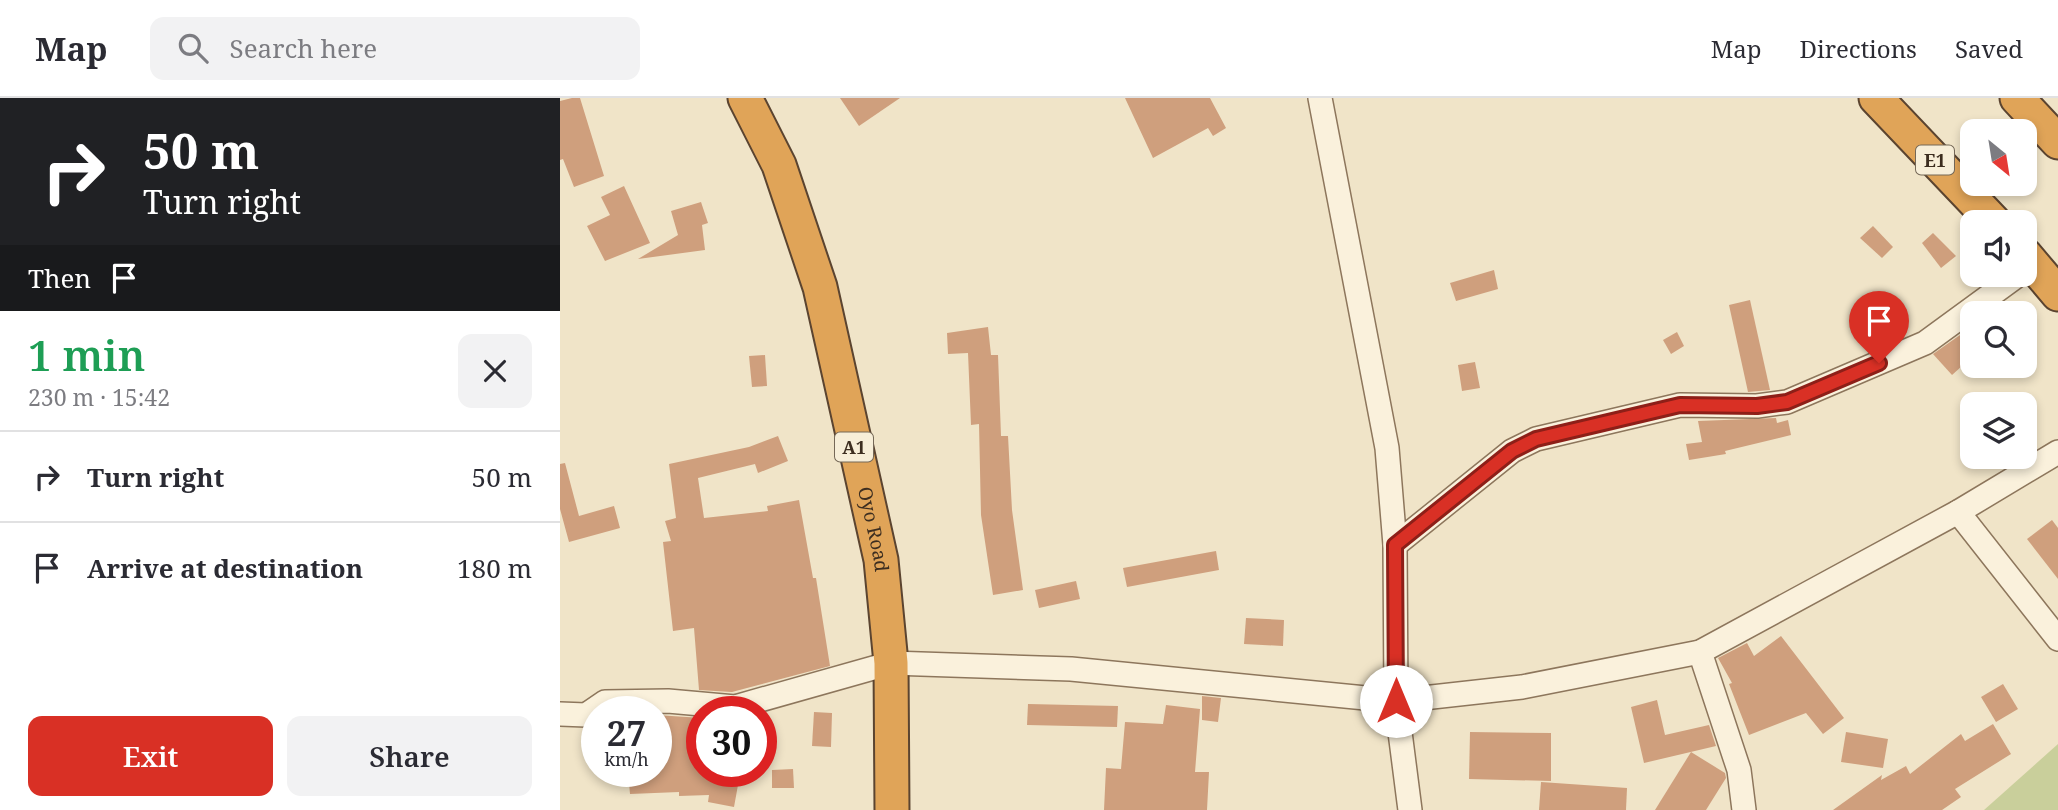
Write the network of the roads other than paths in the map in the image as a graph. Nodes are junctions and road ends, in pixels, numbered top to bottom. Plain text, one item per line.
1 (745, 98) edge
2 (1320, 98) edge
3 (1875, 98) edge
4 (2017, 98) edge
5 (2058, 142) edge
6 (1982, 210) edge
7 (2037, 276) edge
8 (1998, 287) edge
9 (2058, 294) edge
10 (2058, 452) edge
11 (1958, 512) junction
12 (1395, 545) junction
13 (2058, 639) edge
14 (1700, 652) junction
15 (891, 663) junction
16 (1396, 701) junction
17 (560, 714) edge
18 (892, 810) edge
19 (1410, 810) edge
20 (1744, 810) edge

1 - 15 highway, Oyo Road / A1
2 - 12 street
3 - 6 highway, E1
4 - 5 highway
7 - 9 highway
8 - 12 street
10 - 11 street
11 - 13 street
11 - 14 street
12 - 16 street
14 - 16 street
14 - 20 street
15 - 16 street
15 - 17 street
15 - 18 highway, Oyo Road / A1
16 - 19 street

